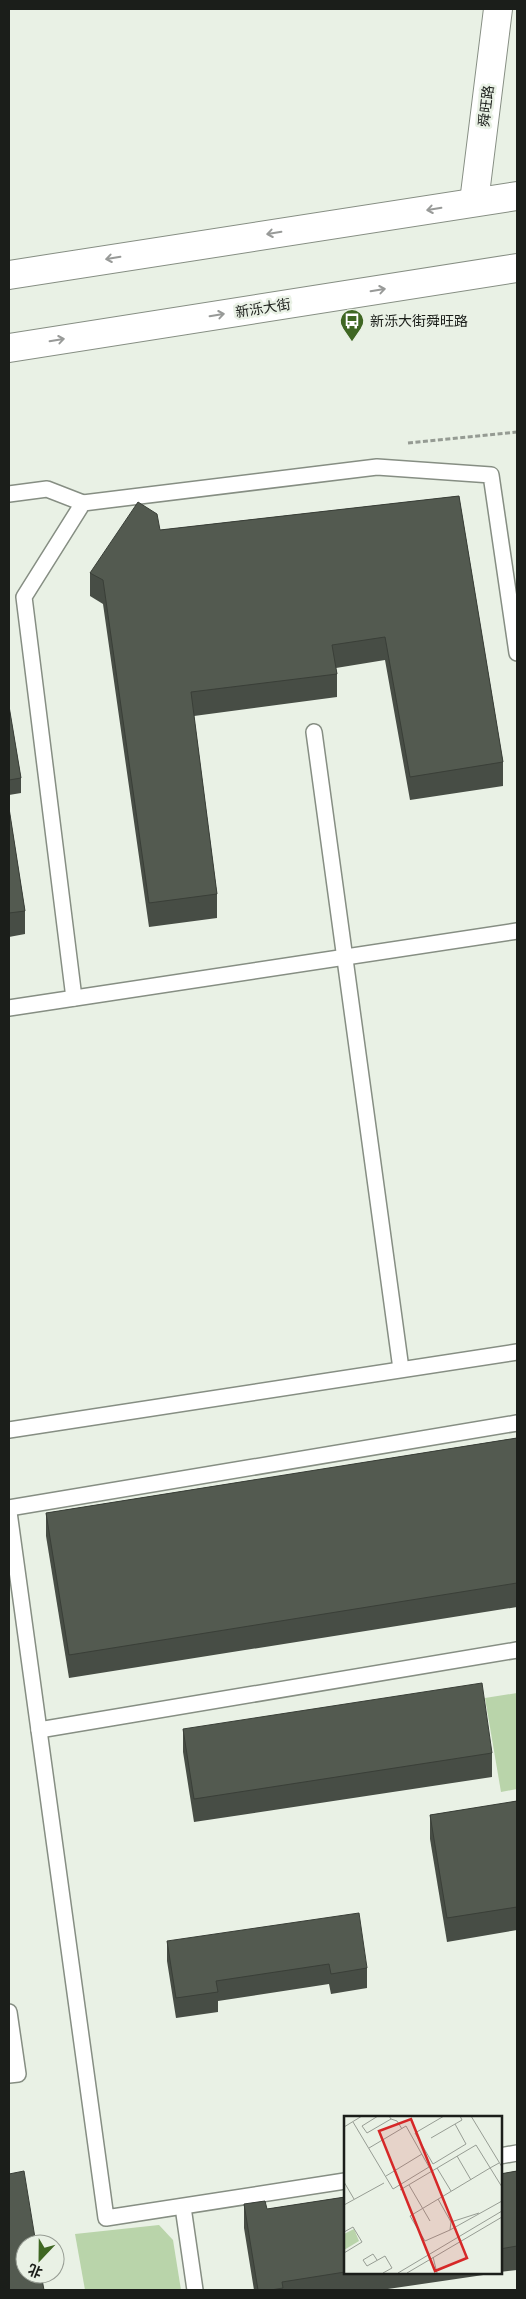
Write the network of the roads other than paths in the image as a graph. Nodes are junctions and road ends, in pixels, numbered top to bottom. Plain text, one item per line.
1 (498, 9) edge
2 (517, 196) edge
3 (474, 202) junction
4 (517, 268) edge
5 (9, 275) edge
6 (9, 348) edge
7 (9, 494) edge
8 (83, 503) junction
9 (16, 597) edge
10 (517, 653) edge
11 (314, 732) dead end
12 (517, 931) edge
13 (344, 957) junction
14 (74, 998) junction
15 (9, 1008) edge
16 (517, 1352) edge
17 (401, 1369) junction
18 (517, 1422) edge
19 (9, 1430) edge
20 (9, 1510) edge
21 (517, 1650) edge
22 (39, 1730) junction
23 (9, 2012) edge
24 (9, 2075) edge
25 (517, 2153) edge
26 (501, 2156) edge
27 (344, 2181) edge
28 (183, 2206) junction
29 (195, 2290) edge

1 - 3 main road, 舜旺路
2 - 3 main road
3 -> 5 main road
6 -> 4 main road, 新泺大街
7 - 8 lane
8 - 9 lane
8 - 10 lane
9 - 14 lane
11 - 13 lane
12 - 13 lane
13 - 14 lane
13 - 17 lane
14 - 15 lane
16 - 17 lane
17 - 19 lane
18 - 20 lane
20 - 22 lane
21 - 22 lane
22 - 28 lane
23 - 24 lane
25 - 26 lane
27 - 28 lane
28 - 29 lane

